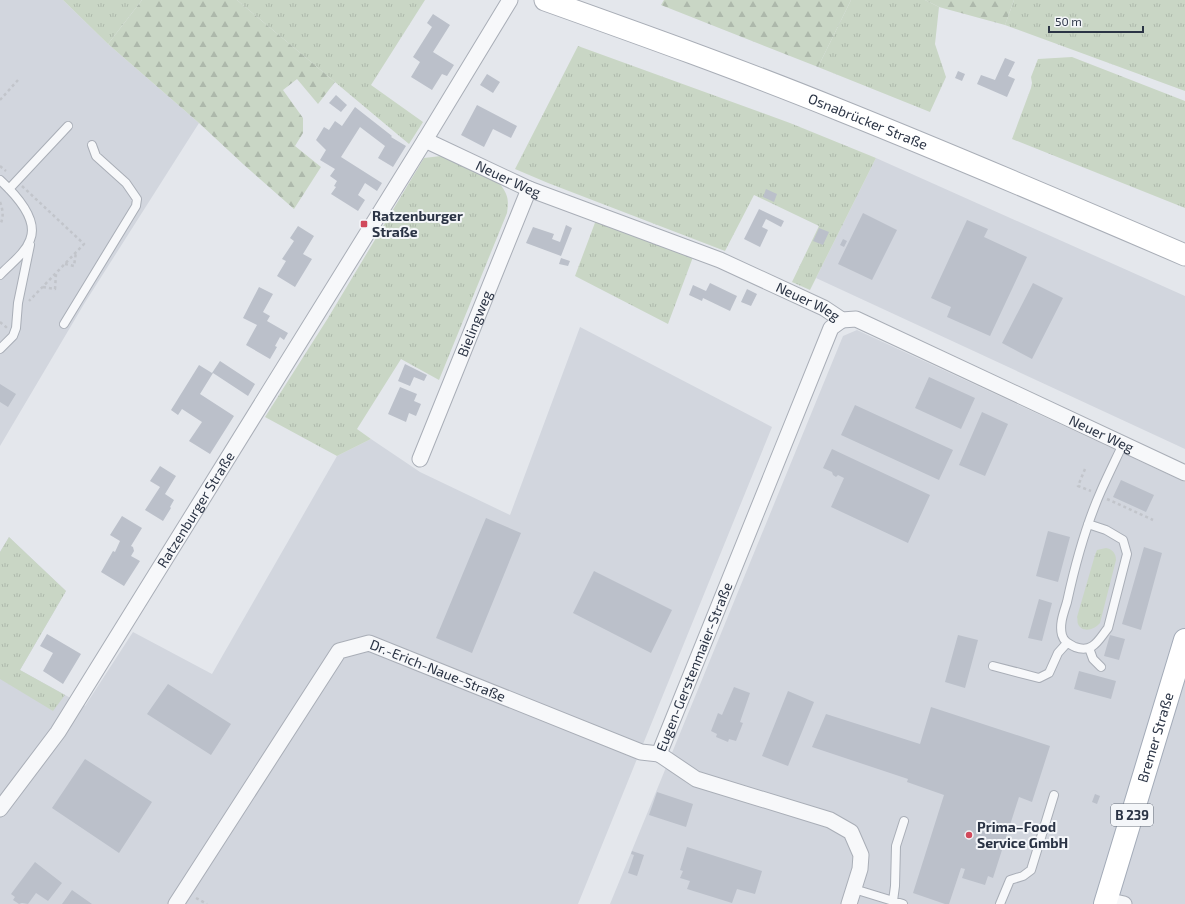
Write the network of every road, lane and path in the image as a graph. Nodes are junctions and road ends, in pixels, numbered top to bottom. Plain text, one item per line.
1 (510, 0) edge
2 (545, 0) edge
3 (18, 80) dead end
4 (0, 100) edge
5 (68, 126) dead end
6 (425, 140) junction
7 (92, 145) dead end
8 (0, 166) edge
9 (0, 180) edge
10 (17, 181) junction
11 (529, 188) junction
12 (9, 189) junction
13 (0, 202) edge
14 (0, 224) edge
15 (31, 239) junction
16 (76, 252) junction
17 (1185, 255) edge
18 (64, 264) junction
19 (56, 273) junction
20 (0, 275) edge
21 (43, 287) junction
22 (16, 316) junction
23 (842, 320) junction
24 (0, 322) edge
25 (64, 324) dead end
26 (0, 349) edge
27 (1123, 444) junction
28 (420, 460) dead end
29 (1185, 473) edge
30 (1088, 524) junction
31 (1185, 640) edge
32 (1067, 643) junction
33 (1089, 648) junction
34 (993, 666) dead end
35 (1101, 667) dead end
36 (659, 754) junction
37 (1054, 795) dead end
38 (0, 809) edge
39 (904, 821) dead end
40 (854, 889) junction
41 (893, 901) junction
42 (1112, 903) edge
43 (176, 904) edge
44 (849, 904) edge
45 (903, 904) edge
46 (1000, 904) edge

1 - 6 street, Ratzenburger Straße
2 - 17 main road, Osnabrücker Straße
3 - 4 path
5 - 10 lane
6 - 11 street, Neuer Weg
6 - 38 street, Ratzenburger Straße
7 - 25 lane
8 - 10 path
9 - 12 lane
10 - 12 lane
10 - 16 path
11 - 23 street, Neuer Weg
11 - 28 street, Bielingweg
12 - 15 lane
13 - 14 path
15 - 20 lane
15 - 22 lane
16 - 18 path
16 - 18 path
18 - 19 path
19 - 21 path
19 - 21 path
21 - 22 path
22 - 24 path
22 - 26 lane
23 - 27 street, Neuer Weg
23 - 36 street, Eugen-Gerstenmaier-Straße
27 - 29 street, Neuer Weg
27 - 30 lane
30 - 32 lane
30 - 33 lane
31 - 42 main road, Bremer Straße / B 239
32 - 33 lane
32 - 34 lane
33 - 35 lane
36 - 40 street, Eugen-Gerstenmaier-Straße
36 - 43 street, Dr.-Erich-Naue-Straße
37 - 46 lane
39 - 41 lane
40 - 41 lane
40 - 44 street, Eugen-Gerstenmaier-Straße
41 - 45 lane

